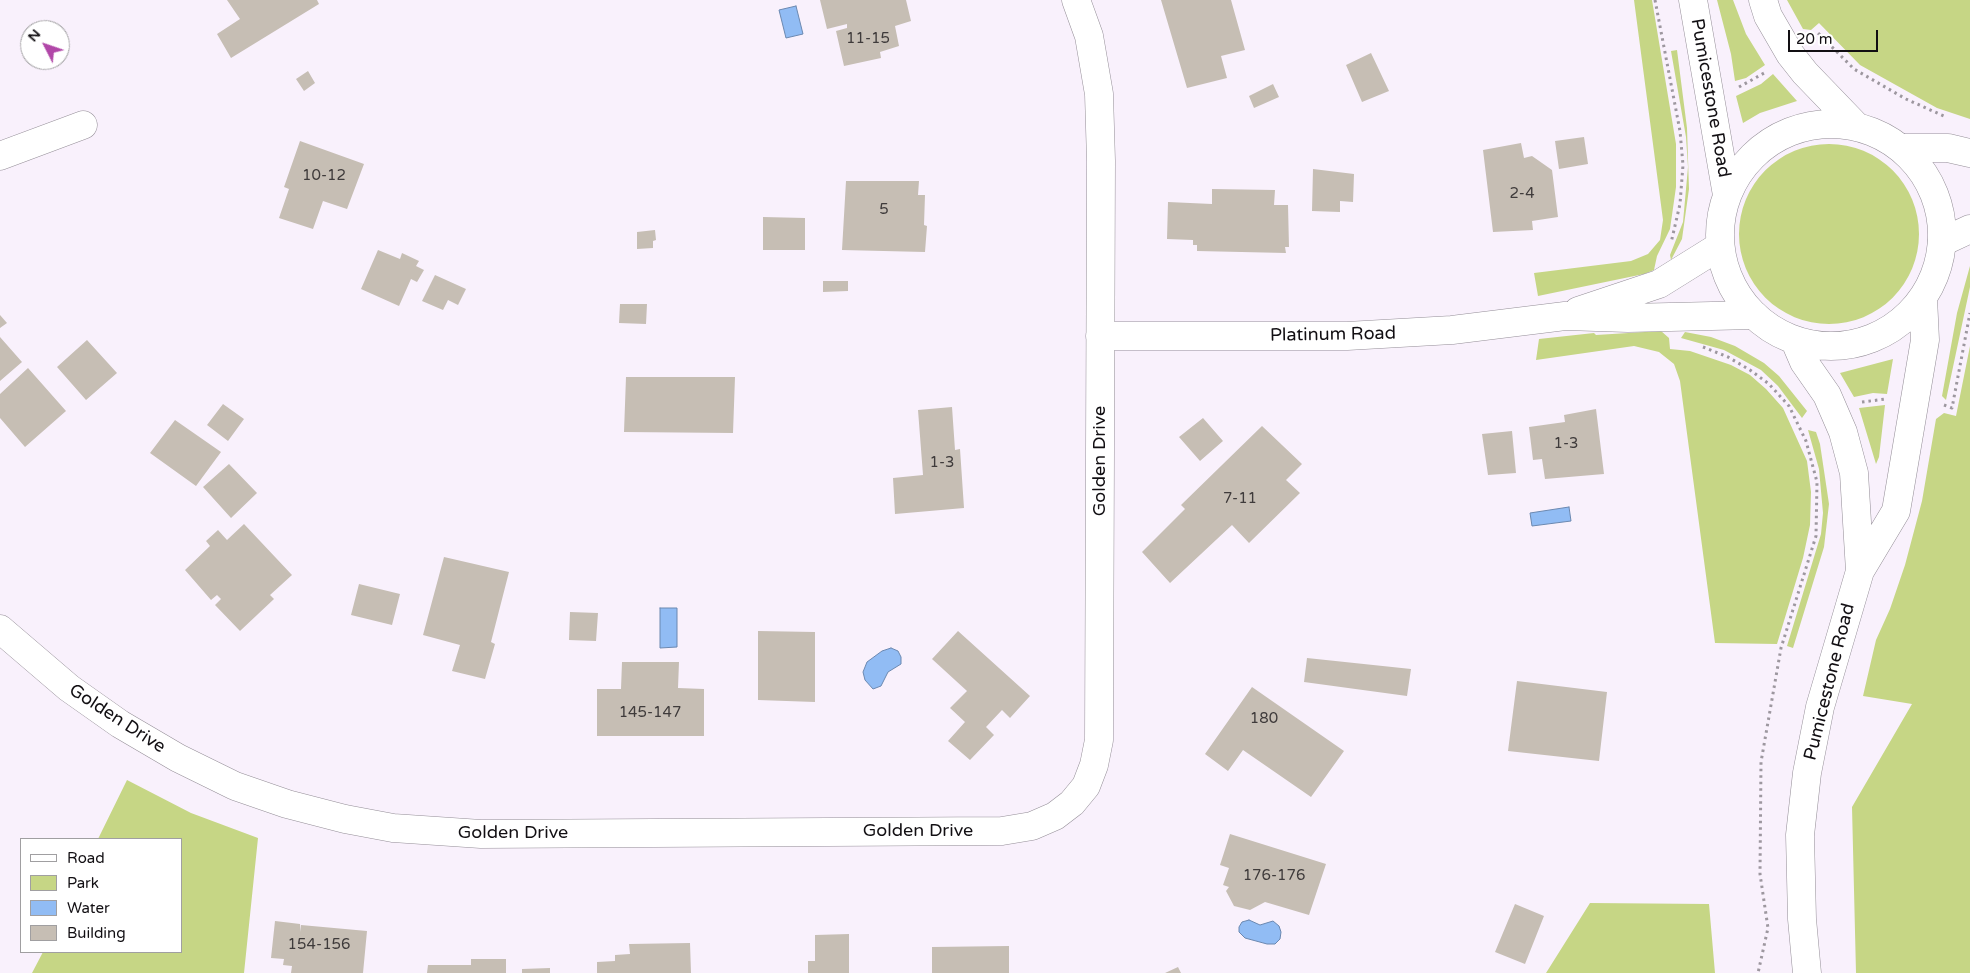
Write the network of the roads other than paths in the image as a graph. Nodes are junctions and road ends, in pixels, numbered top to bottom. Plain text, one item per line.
1 (1076, 0) edge
2 (1693, 0) edge
3 (1762, 0) edge
4 (83, 125) dead end
5 (1857, 127) junction
6 (1901, 148) junction
7 (1970, 153) edge
8 (0, 156) edge
9 (1727, 195) junction
10 (1970, 229) edge
11 (1942, 242) junction
12 (1720, 246) junction
13 (1922, 298) junction
14 (1754, 315) junction
15 (1565, 316) junction
16 (1100, 336) junction
17 (1795, 341) junction
18 (1860, 571) junction
19 (0, 629) edge
20 (1807, 973) edge

1 - 16 street, Golden Drive
2 - 9 street, Pumicestone Road
3 - 5 street
4 - 8 street
5 - 6 street
5 - 9 street
6 - 7 street
6 - 11 street
9 - 12 street
10 - 11 street
11 - 13 street
12 - 14 street
12 - 15 street, Platinum Road
13 - 17 street
13 - 18 street, Pumicestone Road
14 - 15 street, Platinum Road
14 - 17 street
15 - 16 street, Platinum Road
16 - 19 street, Golden Drive
17 - 18 street, Pumicestone Road
18 - 20 street, Pumicestone Road

